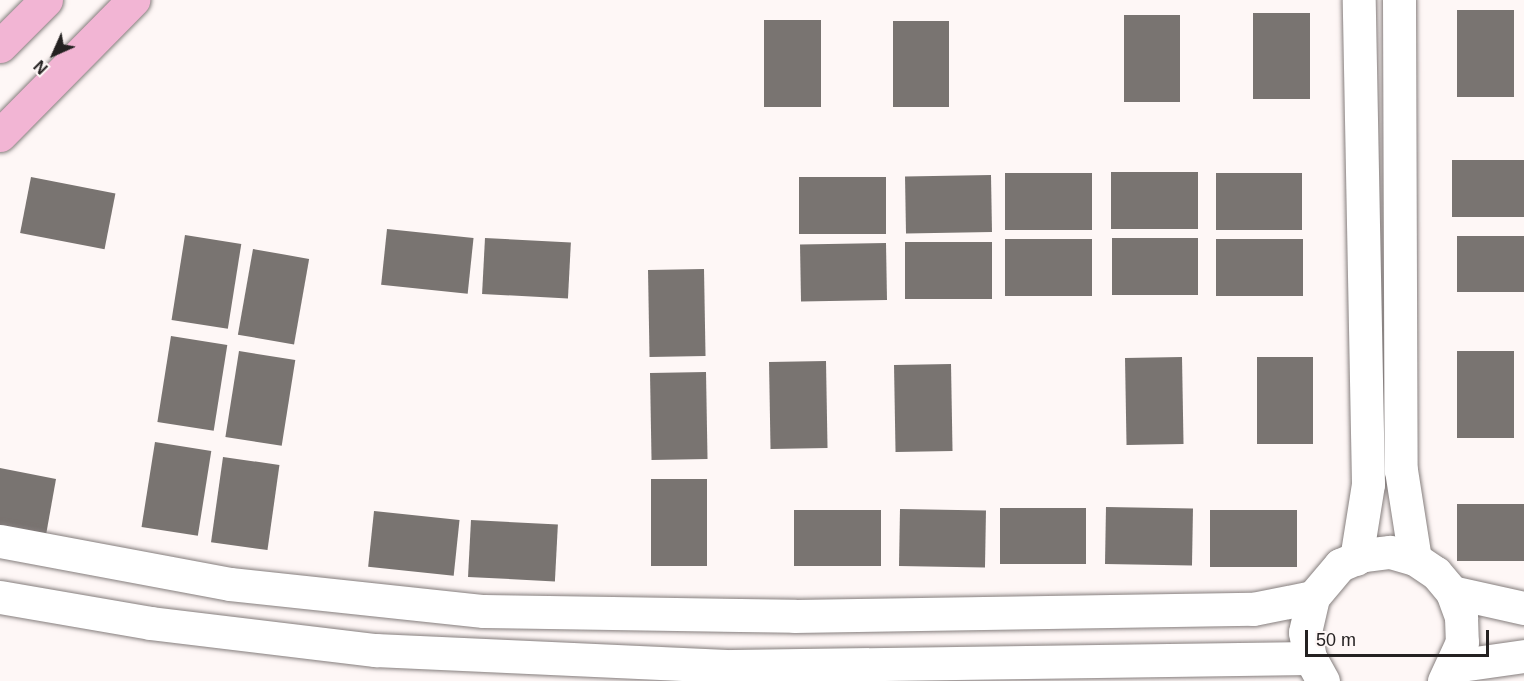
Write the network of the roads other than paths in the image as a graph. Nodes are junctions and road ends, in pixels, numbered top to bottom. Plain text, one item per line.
1 (46, 0) edge
2 (133, 0) edge
3 (1359, 0) edge
4 (1399, 0) edge
5 (0, 46) edge
6 (0, 135) edge
7 (0, 541) edge
8 (1356, 558) junction
9 (1415, 559) junction
10 (1452, 592) junction
11 (0, 597) edge
12 (1313, 597) junction
13 (1524, 608) edge
14 (1524, 656) edge
15 (1317, 669) edge
16 (1449, 674) edge

1 - 5 main road
2 - 6 main road
3 - 8 street
4 - 9 street
7 - 12 street
8 - 9 street
8 - 12 street
9 - 10 street
10 - 13 street
10 - 16 street
11 - 15 street
12 - 15 street
14 - 16 street

